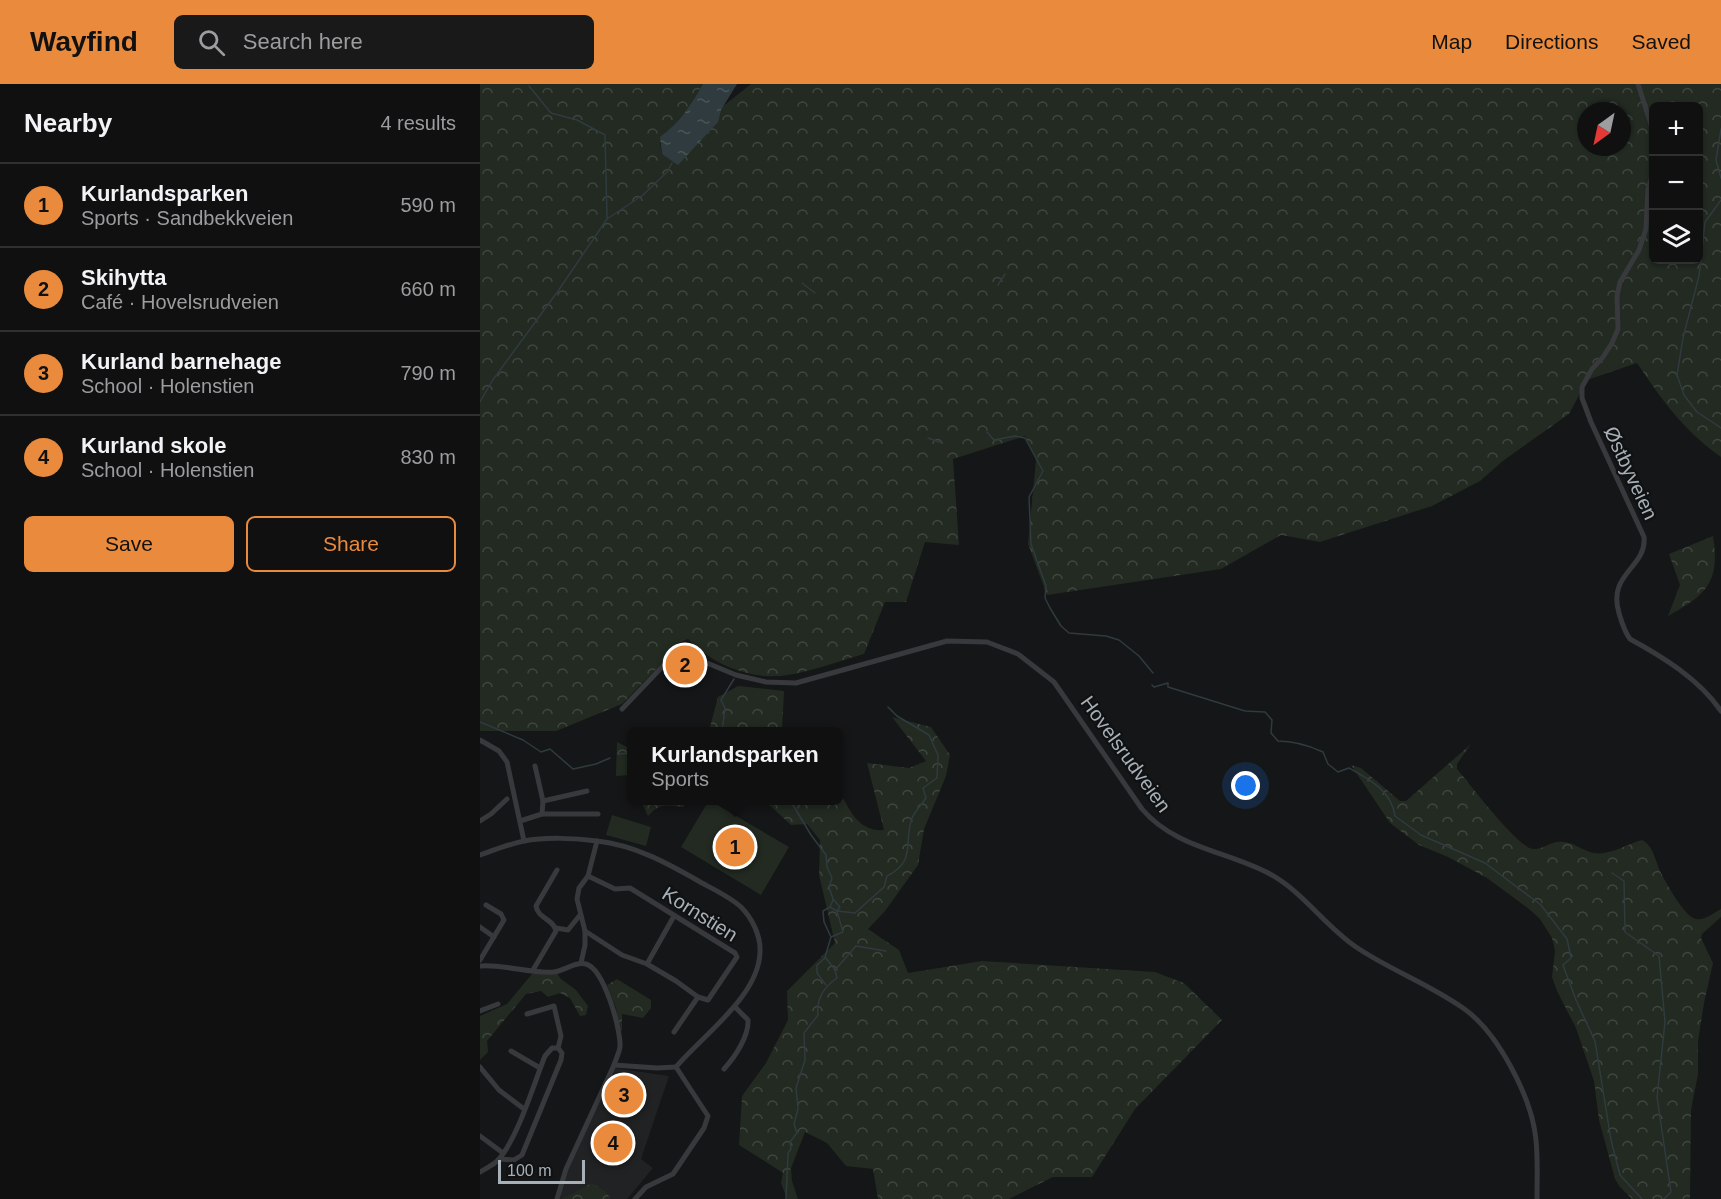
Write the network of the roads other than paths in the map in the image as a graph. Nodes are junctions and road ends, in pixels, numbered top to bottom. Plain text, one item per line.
1 (1638, 84) edge
2 (1649, 121) edge
3 (1649, 185) edge
4 (622, 709) dead end
5 (1721, 711) edge
6 (480, 740) edge
7 (535, 766) dead end
8 (587, 791) dead end
9 (507, 799) dead end
10 (543, 801) junction
11 (542, 814) junction
12 (598, 814) dead end
13 (480, 821) edge
14 (520, 821) junction
15 (524, 841) junction
16 (597, 841) junction
17 (480, 855) edge
18 (557, 870) dead end
19 (588, 876) junction
20 (486, 905) dead end
21 (580, 915) junction
22 (674, 916) junction
23 (480, 927) edge
24 (556, 928) junction
25 (585, 931) junction
26 (495, 937) junction
27 (480, 960) edge
28 (580, 963) junction
29 (646, 964) junction
30 (480, 966) edge
31 (533, 970) junction
32 (698, 997) junction
33 (498, 1004) dead end
34 (735, 1007) junction
35 (480, 1011) edge
36 (527, 1014) dead end
37 (674, 1032) dead end
38 (558, 1048) junction
39 (511, 1051) dead end
40 (614, 1065) junction
41 (480, 1067) edge
42 (676, 1067) junction
43 (540, 1068) junction
44 (724, 1069) dead end
45 (524, 1109) junction
46 (480, 1136) edge
47 (501, 1156) junction
48 (480, 1172) edge
49 (557, 1199) edge
50 (635, 1199) edge
51 (1537, 1199) edge

1 - 2 street
3 - 5 street, Østbyveien
4 - 51 street, Hovelsrudveien
6 - 14 street
7 - 10 street
8 - 10 street
9 - 13 street
10 - 11 street
11 - 12 street
11 - 14 street
14 - 15 street
15 - 16 street
15 - 17 street
16 - 19 street
16 - 34 street
18 - 24 street
19 - 21 street
19 - 22 street, Kornstien
20 - 26 street
21 - 24 street
21 - 25 street
22 - 29 street
22 - 32 street, Kornstien
23 - 26 street
24 - 31 street
25 - 28 street
25 - 29 street
26 - 27 street
28 - 31 street
28 - 40 street
29 - 32 street
30 - 31 street
32 - 37 street
33 - 35 street
34 - 42 street
34 - 44 street
36 - 38 street
38 - 43 street
38 - 47 street
39 - 43 street
40 - 42 street
40 - 49 street
41 - 45 street
42 - 50 street
43 - 45 street
45 - 47 street
46 - 47 street
47 - 48 street

